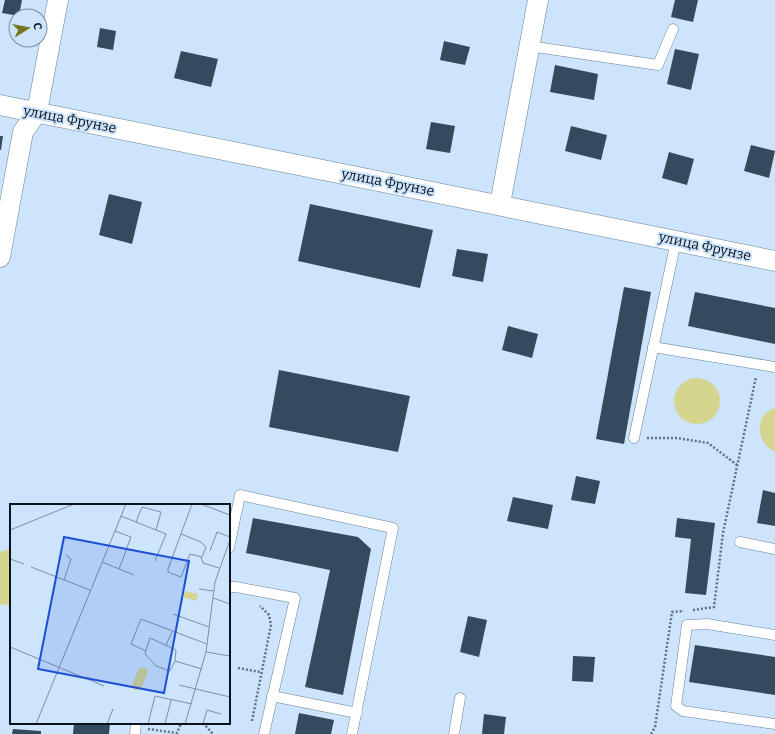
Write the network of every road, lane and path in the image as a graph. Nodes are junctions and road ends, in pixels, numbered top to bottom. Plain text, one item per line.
1 (58, 0) edge
2 (538, 0) edge
3 (673, 29) dead end
4 (530, 46) junction
5 (0, 105) edge
6 (37, 112) junction
7 (500, 204) junction
8 (676, 240) junction
9 (0, 257) edge
10 (775, 261) edge
11 (653, 346) junction
12 (758, 364) junction
13 (775, 367) edge
14 (634, 438) joint
15 (737, 465) junction
16 (723, 533) dead end
17 (740, 542) dead end
18 (230, 543) edge
19 (775, 549) edge
20 (230, 587) edge
21 (254, 604) dead end
22 (775, 635) edge
23 (238, 668) dead end
24 (260, 672) junction
25 (272, 696) junction
26 (460, 698) dead end
27 (357, 713) junction
28 (136, 724) edge
29 (148, 724) edge
30 (181, 724) edge
31 (204, 724) edge
32 (775, 724) edge
33 (251, 726) dead end
34 (135, 734) edge
35 (213, 734) edge
36 (264, 734) edge
37 (352, 734) edge
38 (454, 734) edge

1 - 6 street
2 - 4 street
3 - 4 lane
4 - 7 street
5 - 6 street, улица Фрунзе
6 - 7 street, улица Фрунзе
6 - 9 street
7 - 8 street, улица Фрунзе
8 - 10 street, улица Фрунзе
8 - 11 lane
11 - 12 lane
11 - 14 lane
12 - 13 lane
12 - 15 path
14 - 15 path
15 - 16 path
17 - 19 lane
18 - 27 lane
20 - 25 lane
21 - 24 path
22 - 32 lane
23 - 24 path
24 - 33 path
25 - 27 lane
25 - 36 lane
26 - 38 lane
27 - 37 lane
28 - 34 lane
29 - 30 path
31 - 35 path

